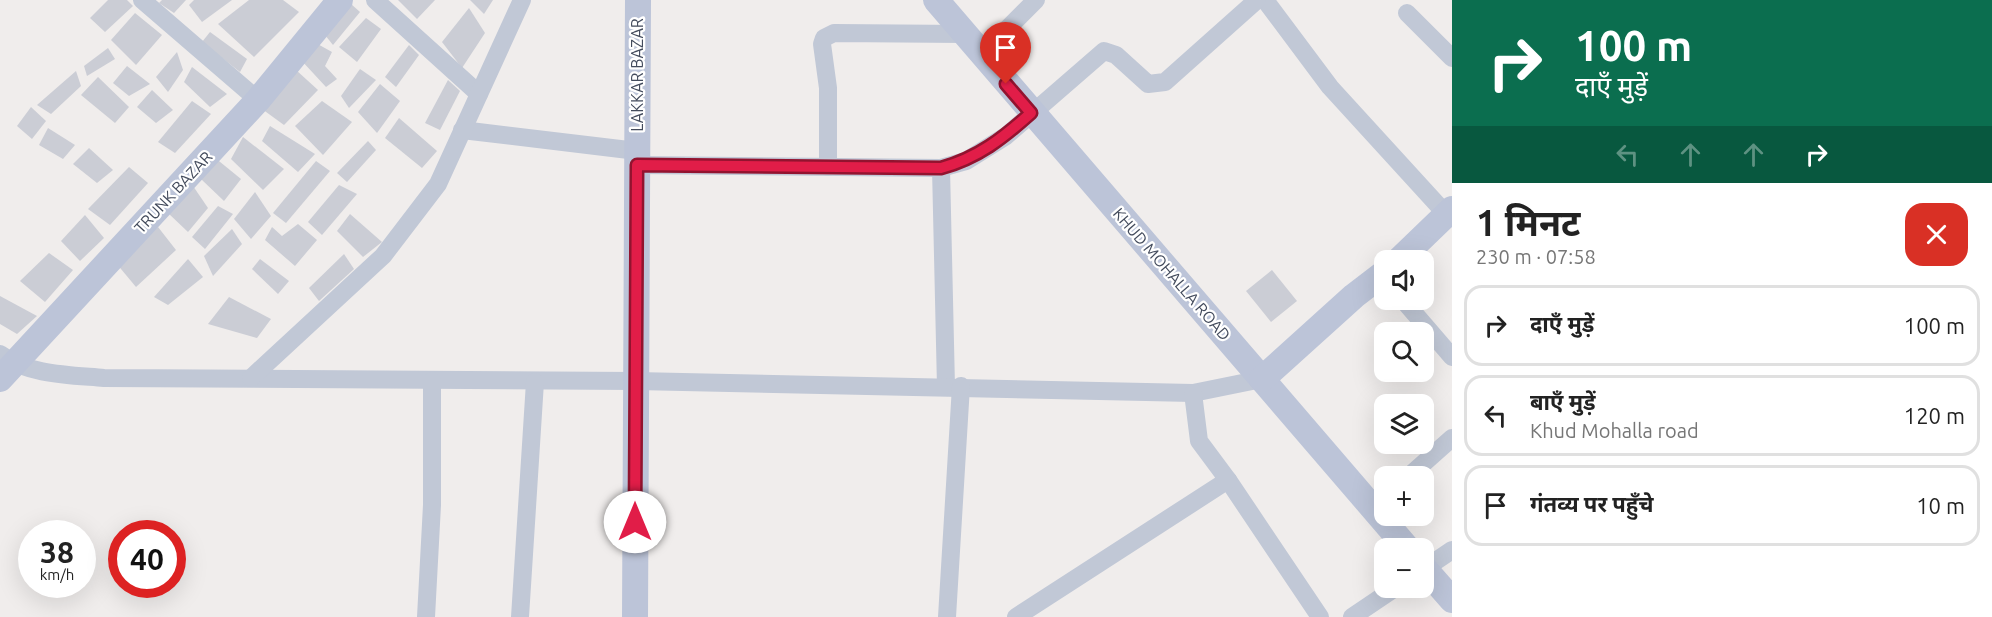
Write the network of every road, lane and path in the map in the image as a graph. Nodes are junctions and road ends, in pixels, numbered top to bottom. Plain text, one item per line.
1 (142, 0) edge
2 (340, 0) edge
3 (375, 0) edge
4 (522, 0) edge
5 (638, 0) edge
6 (936, 0) edge
7 (1036, 0) edge
8 (1257, 0) edge
9 (1265, 0) edge
10 (1407, 13) dead end
11 (965, 34) junction
12 (982, 54) junction
13 (1452, 58) edge
14 (479, 94) junction
15 (258, 100) junction
16 (1031, 113) junction
17 (462, 130) junction
18 (637, 158) junction
19 (828, 167) junction
20 (941, 168) junction
21 (1450, 211) edge
22 (1410, 250) edge
23 (1374, 281) edge
24 (1415, 310) edge
25 (1446, 336) edge
26 (1452, 357) edge
27 (4, 366) edge
28 (251, 378) junction
29 (1262, 379) junction
30 (432, 381) junction
31 (636, 381) junction
32 (535, 382) junction
33 (953, 387) junction
34 (1193, 393) junction
35 (1452, 438) edge
36 (1420, 466) edge
37 (1228, 480) junction
38 (1374, 498) edge
39 (1452, 550) edge
40 (1434, 562) edge
41 (1434, 579) edge
42 (1380, 598) edge
43 (1452, 600) edge
44 (426, 617) edge
45 (520, 617) edge
46 (635, 617) edge
47 (947, 617) edge
48 (1016, 617) edge
49 (1320, 617) edge
50 (1352, 617) edge

1 - 15 street
2 - 15 street, TRUNK BAZAR
3 - 14 street
4 - 14 street
5 - 18 street, LAKKAR BAZAR
6 - 11 street, KHUD MOHALLA ROAD
7 - 12 street
8 - 16 street
9 - 21 street
10 - 13 street
11 - 12 street, KHUD MOHALLA ROAD
11 - 19 street
12 - 16 street, KHUD MOHALLA ROAD
14 - 17 street
15 - 27 street, TRUNK BAZAR
16 - 20 street
16 - 29 street, KHUD MOHALLA ROAD
17 - 18 street
17 - 28 street
18 - 19 street
18 - 31 street, LAKKAR BAZAR
19 - 20 street
20 - 33 street
21 - 22 street
23 - 29 street
24 - 25 street
25 - 26 street
27 - 28 street
28 - 30 street
29 - 34 street
29 - 38 street, KHUD MOHALLA ROAD
30 - 32 street
30 - 44 street
31 - 32 street
31 - 33 street
31 - 46 street, LAKKAR BAZAR
32 - 45 street
33 - 34 street
33 - 47 street
34 - 37 street
35 - 36 street
37 - 48 street
37 - 49 street
39 - 40 street
41 - 43 street
42 - 50 street

